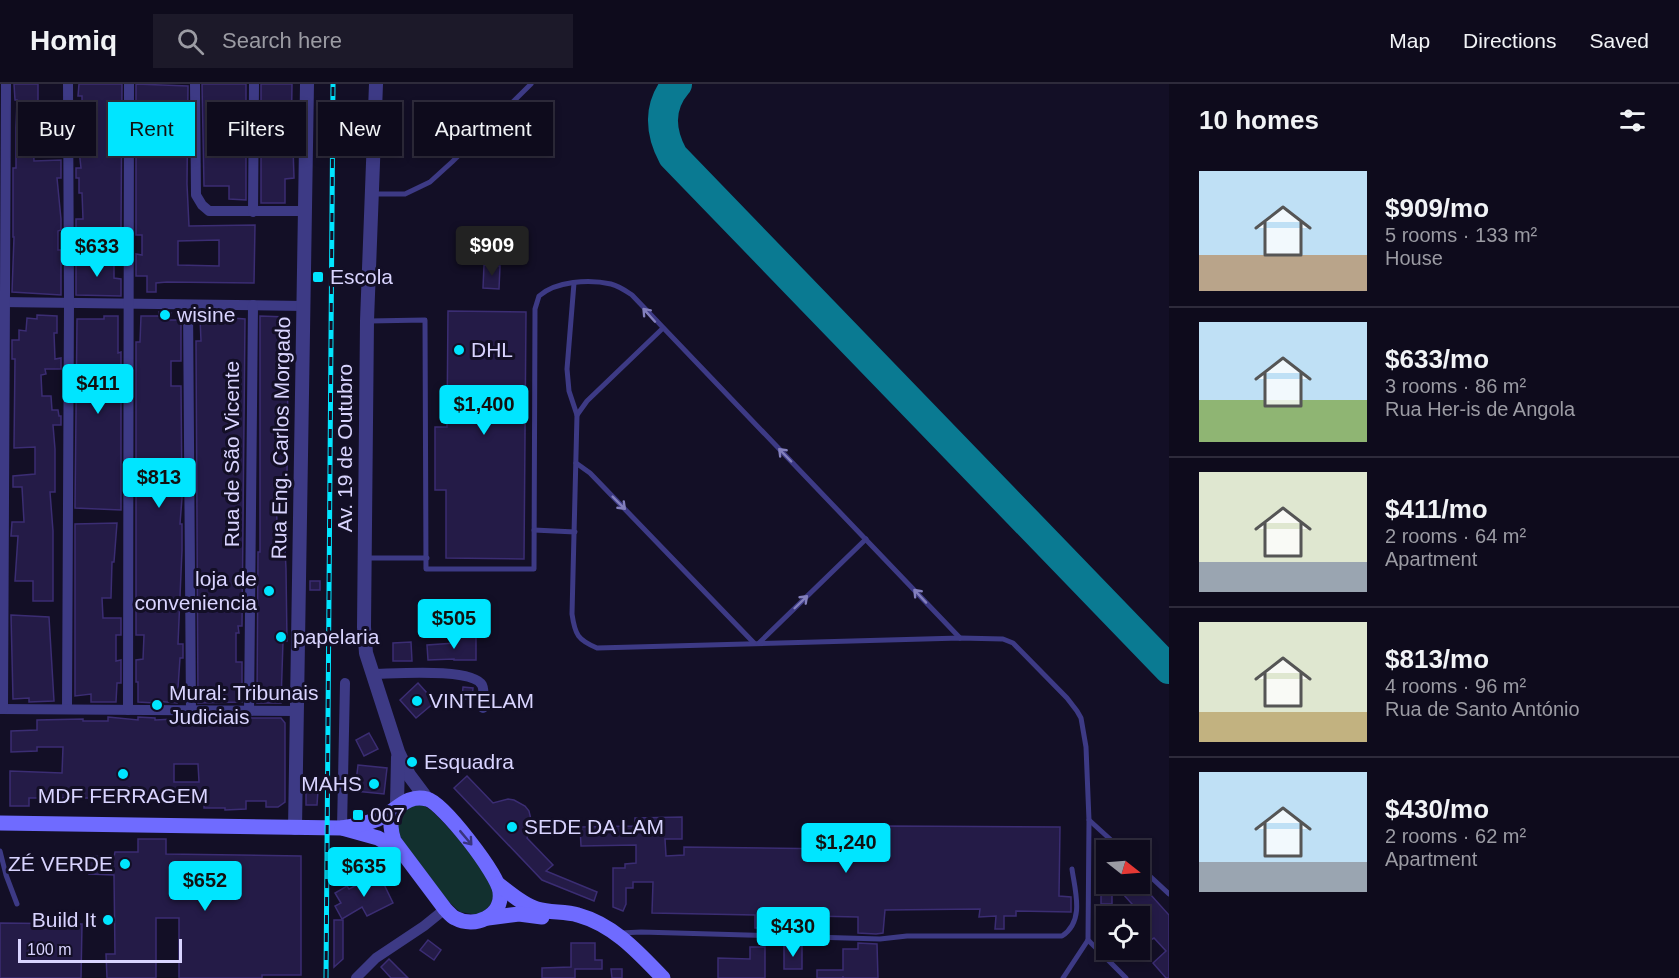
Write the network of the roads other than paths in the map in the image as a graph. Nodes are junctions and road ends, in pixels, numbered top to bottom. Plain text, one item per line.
1 (6, 84) edge
2 (68, 84) edge
3 (129, 84) edge
4 (195, 84) edge
5 (254, 84) edge
6 (307, 84) edge
7 (376, 84) edge
8 (531, 84) edge
9 (371, 194) junction
10 (306, 211) junction
11 (253, 212) junction
12 (574, 283) junction
13 (3, 302) edge
14 (69, 303) junction
15 (130, 304) junction
16 (188, 305) junction
17 (253, 305) junction
18 (304, 306) junction
19 (367, 321) junction
20 (662, 329) junction
21 (577, 415) junction
22 (576, 463) junction
23 (534, 530) junction
24 (575, 532) junction
25 (866, 539) junction
26 (365, 558) junction
27 (426, 558) junction
28 (960, 638) junction
29 (756, 643) junction
30 (372, 674) junction
31 (345, 683) dead end
32 (67, 708) junction
33 (483, 708) dead end
34 (1, 709) edge
35 (128, 710) junction
36 (191, 711) junction
37 (297, 711) junction
38 (249, 712) junction
39 (398, 752) junction
40 (427, 799) junction
41 (395, 809) junction
42 (1089, 820) junction
43 (0, 824) edge
44 (296, 828) junction
45 (342, 828) junction
46 (1111, 840) edge
47 (399, 850) junction
48 (0, 851) edge
49 (1072, 869) dead end
50 (1150, 876) edge
51 (498, 884) junction
52 (1169, 894) edge
53 (17, 904) dead end
54 (445, 909) junction
55 (488, 918) junction
56 (596, 922) junction
57 (616, 934) junction
58 (1088, 940) junction
59 (356, 978) edge
60 (663, 978) edge
61 (1063, 978) edge
62 (1126, 978) edge

1 - 13 street
2 - 14 street
3 - 15 street
4 - 11 street
5 - 11 street
6 - 10 street, Rua Eng. Carlos Morgado
7 - 9 street, Av. 19 de Outubro
8 - 9 lane
9 - 19 street, Av. 19 de Outubro
10 - 11 street
10 - 18 street, Rua Eng. Carlos Morgado
20 -> 12 lane
12 - 21 lane
12 - 23 lane
13 - 14 street
13 - 34 street
14 - 15 street
14 - 32 street
15 - 16 street
15 - 35 street
16 - 17 street
16 - 36 street
17 - 18 street
17 - 38 street, Rua de São Vicente
18 - 37 street, Rua Eng. Carlos Morgado
19 - 26 street, Av. 19 de Outubro
19 - 27 lane
20 - 21 lane
25 -> 20 lane
21 - 22 lane
22 - 24 lane
22 -> 29 lane
23 - 24 lane
23 - 27 lane
24 - 29 lane
28 -> 25 lane
29 -> 25 lane
26 - 27 lane
26 - 30 street, Av. 19 de Outubro
28 - 29 lane
28 - 42 lane
30 - 33 street
30 - 39 street, Av. 19 de Outubro
31 - 45 street
32 - 34 street
32 - 35 street
35 - 36 street
36 - 38 street
37 - 38 street
37 - 44 street, Rua Eng. Carlos Morgado
39 - 40 street, Av. 19 de Outubro
39 - 41 street
40 - 41 main road
40 -> 51 main road
41 - 45 main road
41 - 47 main road
42 - 46 lane
42 - 58 lane
43 - 44 main road
44 - 45 main road
45 - 47 main road
47 - 54 main road
48 - 53 lane
49 - 57 lane
50 - 52 lane
51 - 55 main road
51 - 56 main road
54 - 55 main road
54 - 59 street
55 - 56 main road
56 - 57 main road
57 - 60 main road
58 - 61 lane
58 - 62 lane

